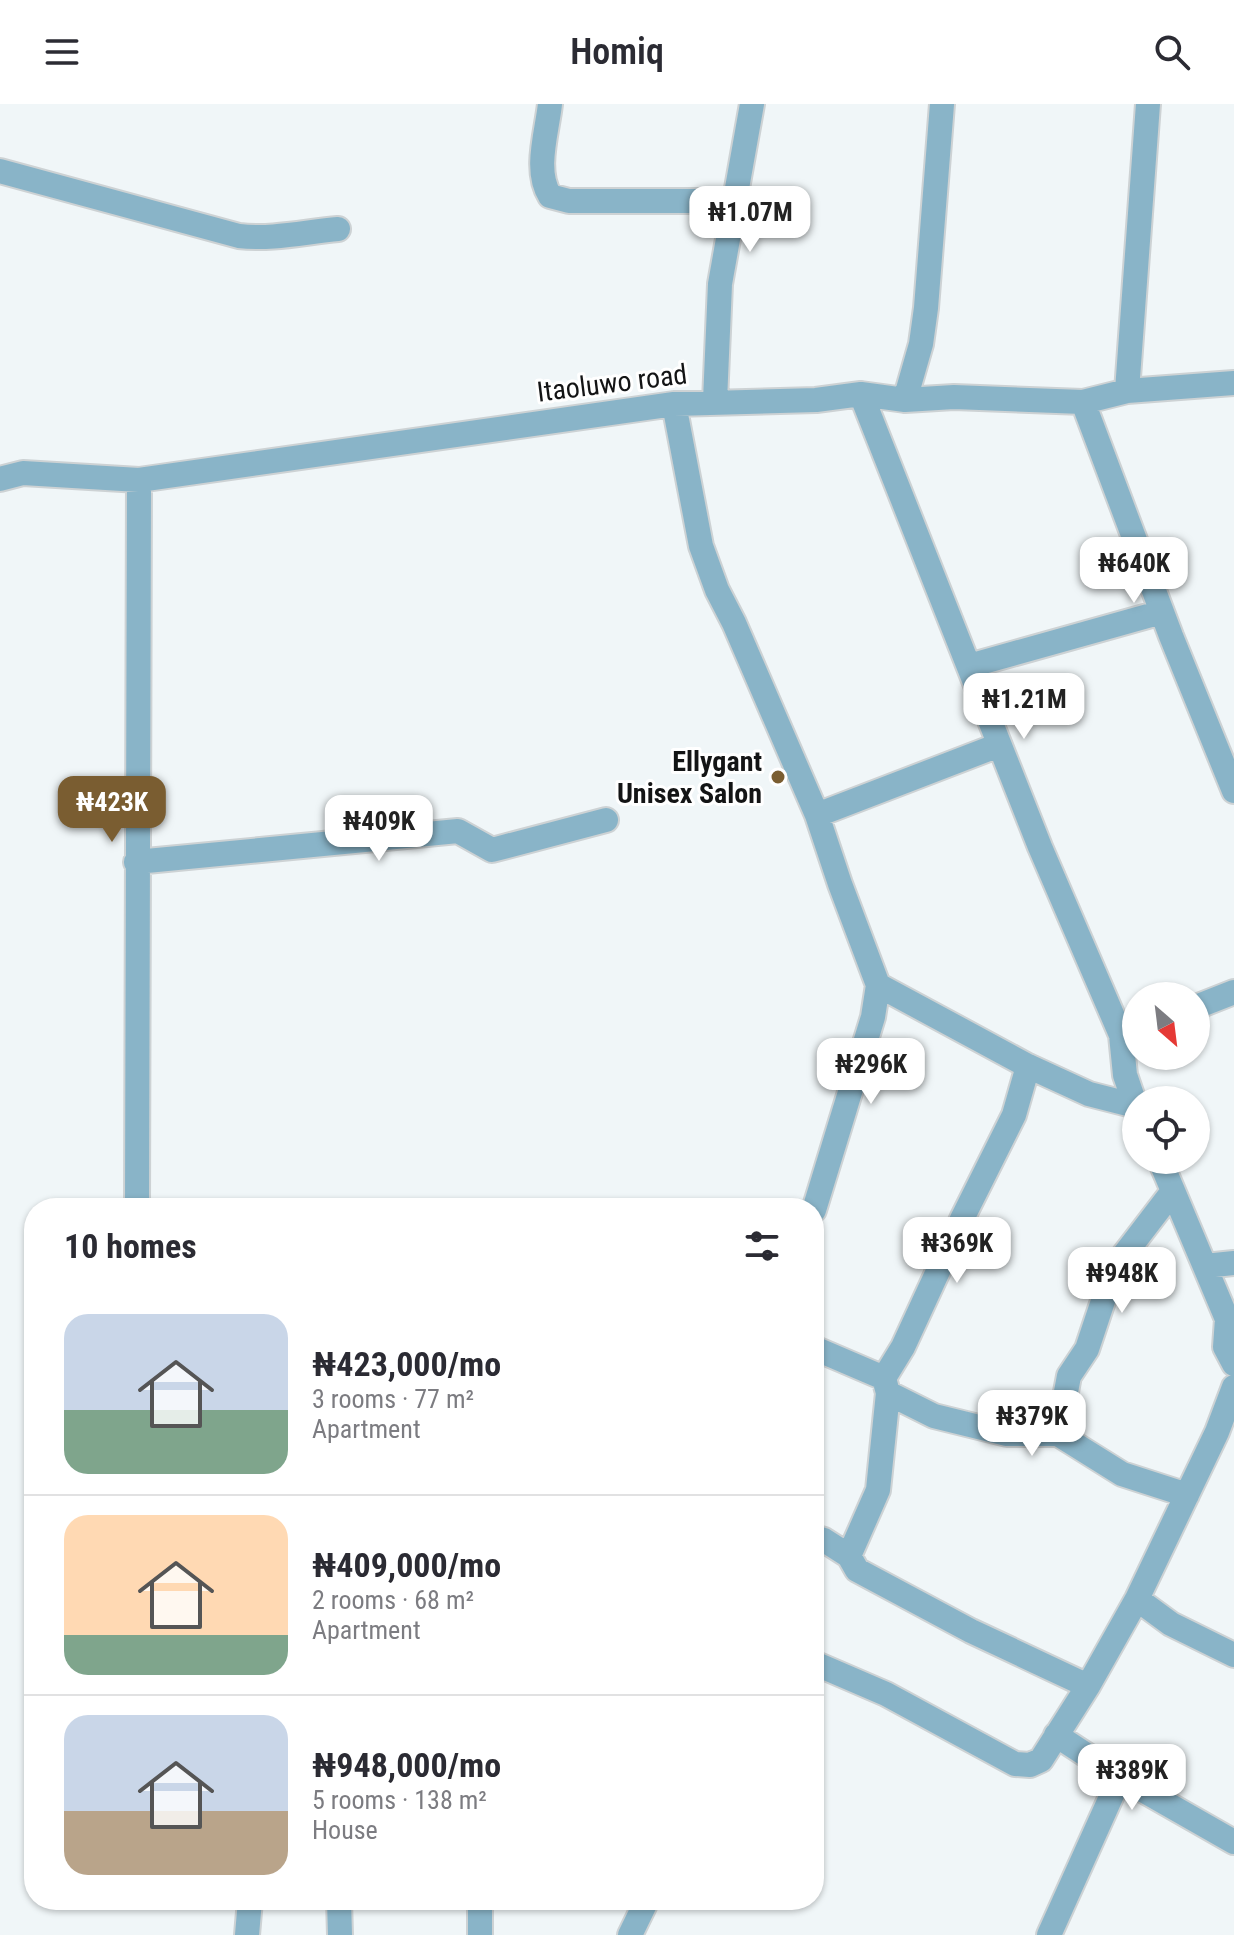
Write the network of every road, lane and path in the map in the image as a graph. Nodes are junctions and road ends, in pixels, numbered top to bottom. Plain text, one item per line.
1 (550, 104) edge
2 (752, 104) edge
3 (942, 104) edge
4 (1148, 104) edge
5 (0, 171) edge
6 (734, 201) junction
7 (338, 229) dead end
8 (1234, 383) edge
9 (1127, 391) junction
10 (861, 394) junction
11 (905, 400) junction
12 (715, 401) junction
13 (1083, 402) junction
14 (674, 404) junction
15 (0, 479) edge
16 (139, 480) junction
17 (1162, 612) junction
18 (969, 666) junction
19 (999, 745) junction
20 (1232, 774) edge
21 (817, 815) junction
22 (606, 820) dead end
23 (136, 862) junction
24 (878, 985) junction
25 (1234, 992) edge
26 (1210, 1001) edge
27 (1122, 1017) edge
28 (1028, 1066) junction
29 (1122, 1102) edge
30 (1166, 1174) edge
31 (1173, 1191) junction
32 (137, 1198) edge
33 (818, 1198) edge
34 (1234, 1263) edge
35 (1205, 1266) junction
36 (824, 1353) edge
37 (1234, 1364) edge
38 (886, 1386) junction
39 (1234, 1387) edge
40 (1058, 1434) junction
41 (1226, 1436) edge
42 (1187, 1495) junction
43 (824, 1540) edge
44 (849, 1556) junction
45 (1137, 1599) junction
46 (1234, 1655) edge
47 (824, 1667) edge
48 (1088, 1686) junction
49 (1056, 1735) junction
50 (1120, 1777) junction
51 (1234, 1842) edge
52 (249, 1910) edge
53 (339, 1910) edge
54 (480, 1910) edge
55 (642, 1910) edge
56 (1053, 1934) edge
57 (247, 1935) edge
58 (340, 1935) edge
59 (480, 1935) edge
60 (630, 1935) edge

1 - 6 street
2 - 6 street
3 - 11 street
4 - 9 street
5 - 7 street
6 - 12 street
8 - 9 street, Itaoluwo road
9 - 13 street, Itaoluwo road
10 - 11 street, Itaoluwo road
10 - 12 street, Itaoluwo road
10 - 18 street
11 - 13 street, Itaoluwo road
12 - 14 street, Itaoluwo road
13 - 17 street
14 - 16 street, Itaoluwo road
14 - 21 street
15 - 16 street, Itaoluwo road
16 - 23 street
17 - 18 street
17 - 20 street
18 - 19 street
19 - 21 street
19 - 27 street
21 - 24 street
22 - 23 street
23 - 32 street
24 - 28 street
24 - 33 street
25 - 26 street
28 - 29 street
28 - 38 street
30 - 31 street
31 - 35 street
31 - 40 street
34 - 35 street
35 - 37 street
36 - 38 street
38 - 40 street
38 - 44 street
39 - 41 street
40 - 42 street
41 - 42 street
42 - 45 street
43 - 44 street
44 - 48 street
45 - 46 street
45 - 48 street
47 - 49 street
48 - 49 street
49 - 50 street
50 - 51 street
50 - 56 street
52 - 57 street
53 - 58 street
54 - 59 street
55 - 60 street

